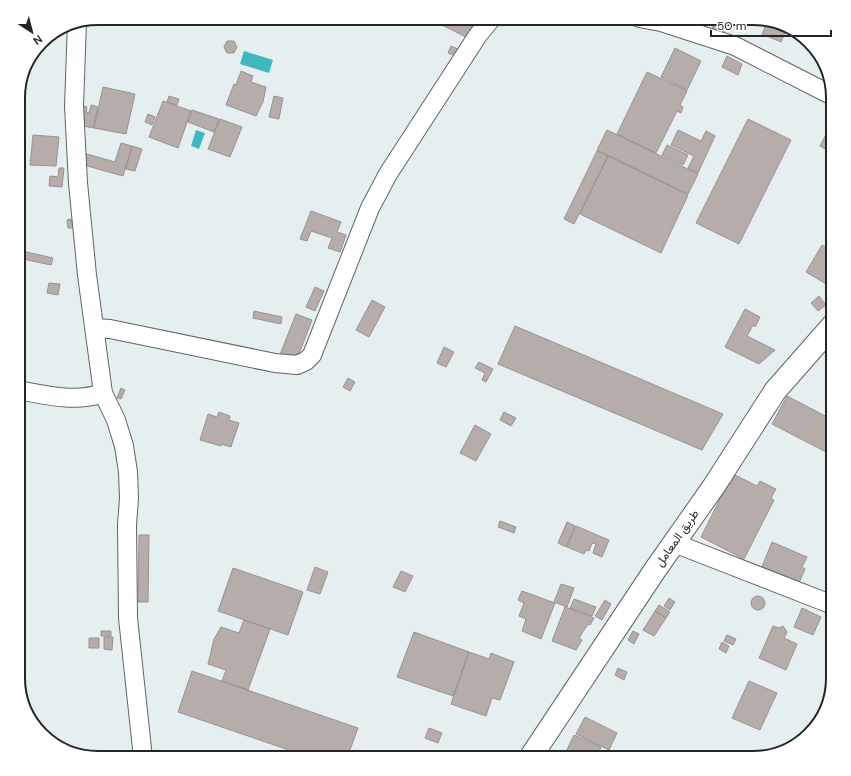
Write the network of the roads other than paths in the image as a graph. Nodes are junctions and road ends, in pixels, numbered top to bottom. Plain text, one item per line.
1 (486, 25) edge
2 (670, 25) edge
3 (77, 28) edge
4 (826, 92) edge
5 (95, 328) junction
6 (826, 333) edge
7 (25, 391) edge
8 (103, 393) junction
9 (674, 543) junction
10 (826, 602) edge
11 (142, 751) edge
12 (535, 751) edge

1 - 5 street
2 - 4 street
3 - 5 street
5 - 8 street
6 - 9 main road, طريق المعامل
7 - 8 street
8 - 11 street
9 - 10 street
9 - 12 main road, طريق المعامل

